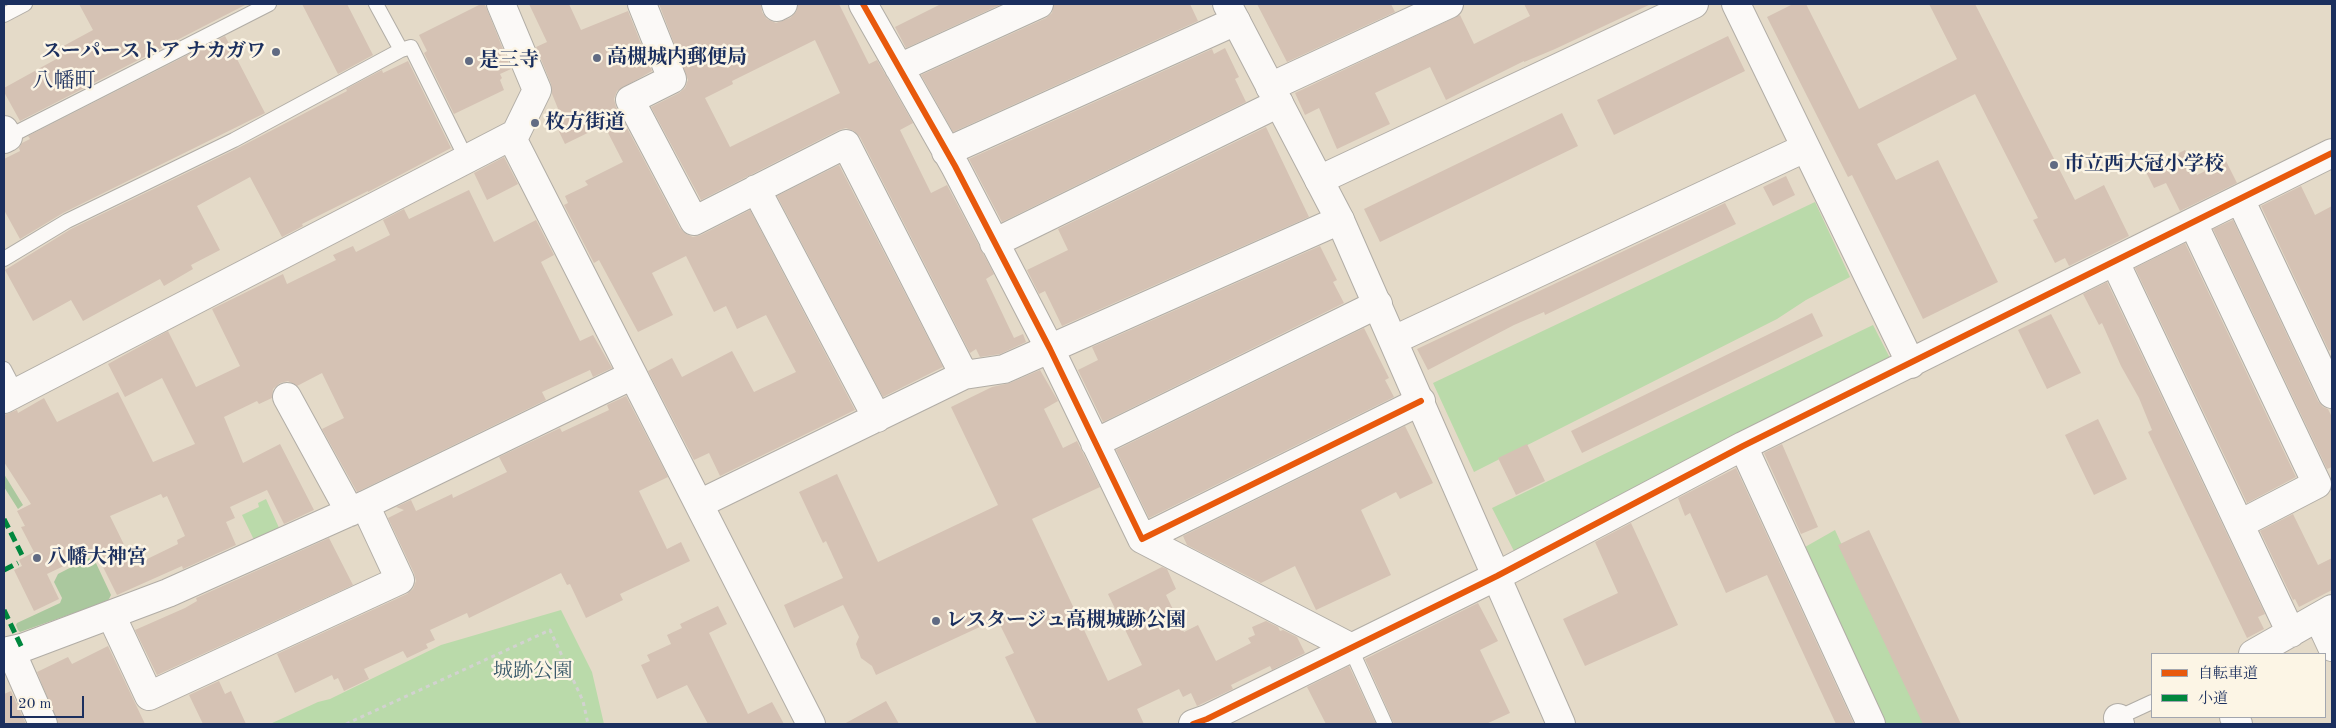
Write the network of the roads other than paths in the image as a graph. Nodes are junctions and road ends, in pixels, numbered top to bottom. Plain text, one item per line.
1 (25, 4) edge
2 (269, 4) edge
3 (376, 4) edge
4 (501, 4) edge
5 (642, 4) edge
6 (776, 4) edge
7 (783, 4) edge
8 (863, 4) edge
9 (1039, 4) edge
10 (1449, 4) edge
11 (1694, 4) edge
12 (1736, 4) edge
13 (1231, 12) edge
14 (4, 15) edge
15 (400, 50) junction
16 (899, 68) junction
17 (1275, 95) junction
18 (5, 135) edge
19 (511, 136) junction
20 (1806, 148) junction
21 (946, 152) junction
22 (2332, 154) edge
23 (466, 158) junction
24 (1319, 180) junction
25 (756, 189) junction
26 (2240, 199) junction
27 (1340, 220) junction
28 (2193, 223) junction
29 (994, 242) junction
30 (4, 259) edge
31 (2115, 262) junction
32 (1378, 304) junction
33 (1394, 340) junction
34 (1050, 348) junction
35 (1911, 364) junction
36 (633, 375) junction
37 (964, 375) junction
38 (8, 387) edge
39 (2332, 394) edge
40 (287, 397) dead end
41 (1421, 401) junction
42 (877, 418) junction
43 (1095, 443) junction
44 (1742, 446) junction
45 (698, 504) junction
46 (357, 509) junction
47 (2240, 524) junction
48 (1142, 539) junction
49 (1497, 576) junction
50 (2325, 613) edge
51 (111, 615) junction
52 (2291, 633) junction
53 (1350, 647) junction
54 (2332, 647) edge
55 (7, 652) edge
56 (2256, 653) edge
57 (2151, 703) edge
58 (2115, 722) edge
59 (43, 724) edge
60 (811, 724) edge
61 (1193, 724) edge
62 (1386, 724) edge
63 (1561, 724) edge
64 (1871, 724) edge

1 - 14 lane
2 - 18 lane
3 - 15 lane
4 - 19 street
5 - 25 street
6 - 7 street
8 - 16 street
9 - 16 street
10 - 17 street
11 - 24 street
12 - 20 street
13 - 17 street
13 - 21 street
15 - 23 lane
15 - 30 lane
16 - 21 street
17 - 24 street
17 - 29 street
19 - 23 street
19 - 36 street
20 - 33 street
20 - 35 street
21 - 29 street
22 - 26 street
23 - 38 street
24 - 27 street
25 - 37 street
25 - 42 street
26 - 28 street
26 - 39 street
27 - 32 street
27 - 34 street
28 - 31 street
28 - 47 street
29 - 34 street
31 - 35 street
31 - 47 street
32 - 33 street
32 - 43 street
33 - 41 street
34 - 37 street
34 - 43 street
35 - 44 street
36 - 45 street
36 - 46 street
37 - 42 street
40 - 46 street
41 - 48 street
41 - 49 street
42 - 45 street
43 - 48 street
44 - 49 street
44 - 64 street
45 - 60 street
46 - 51 street
46 - 51 street
47 - 52 street
48 - 53 street
49 - 53 street
49 - 63 street
50 - 52 street
50 - 54 street
51 - 55 street
52 - 56 street
53 - 61 street
53 - 62 lane
55 - 59 street
57 - 58 lane

